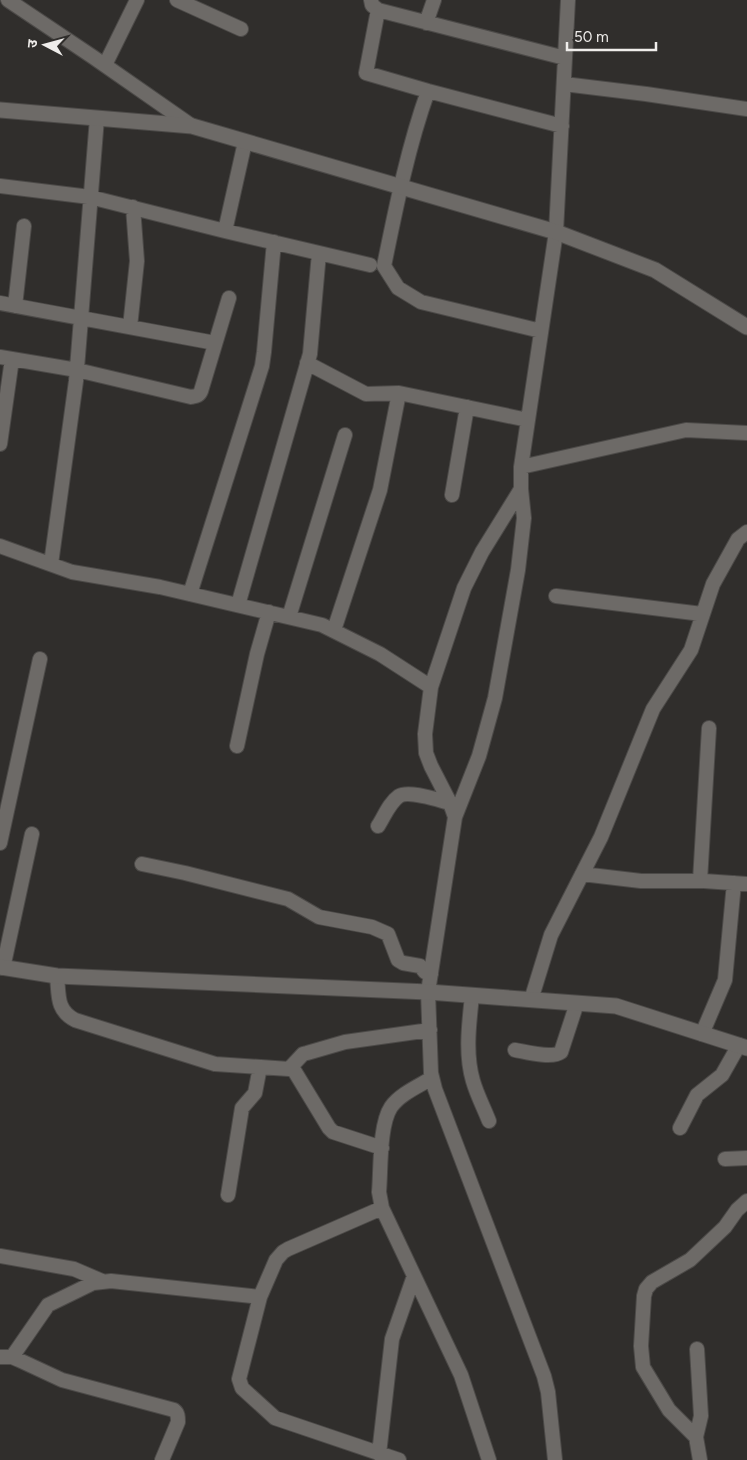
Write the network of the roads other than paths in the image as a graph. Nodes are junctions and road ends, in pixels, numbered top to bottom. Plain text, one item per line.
1 (8, 0) edge
2 (136, 0) edge
3 (177, 0) edge
4 (434, 0) edge
5 (568, 0) edge
6 (374, 5) edge
7 (426, 23) junction
8 (241, 29) dead end
9 (565, 58) junction
10 (105, 66) junction
11 (564, 84) junction
12 (428, 91) junction
13 (0, 110) edge
14 (747, 110) edge
15 (97, 118) junction
16 (192, 126) junction
17 (562, 126) junction
18 (245, 142) junction
19 (0, 186) edge
20 (401, 187) junction
21 (90, 196) junction
22 (134, 208) junction
23 (24, 226) dead end
24 (225, 231) junction
25 (556, 232) junction
26 (274, 242) junction
27 (320, 253) junction
28 (370, 264) dead end
29 (229, 298) dead end
30 (0, 303) edge
31 (14, 306) junction
32 (81, 318) junction
33 (130, 327) junction
34 (747, 327) edge
35 (541, 331) junction
36 (215, 343) junction
37 (6, 358) edge
38 (307, 363) junction
39 (77, 370) junction
40 (399, 393) junction
41 (467, 407) junction
42 (528, 420) junction
43 (747, 434) edge
44 (345, 435) dead end
45 (0, 444) edge
46 (522, 467) junction
47 (521, 489) junction
48 (452, 495) dead end
49 (747, 532) edge
50 (0, 546) edge
51 (51, 564) junction
52 (190, 594) junction
53 (556, 596) dead end
54 (238, 605) junction
55 (269, 612) junction
56 (702, 614) junction
57 (289, 617) junction
58 (334, 630) junction
59 (40, 659) dead end
60 (431, 687) junction
61 (709, 728) dead end
62 (237, 746) dead end
63 (450, 803) junction
64 (455, 817) junction
65 (378, 826) dead end
66 (32, 834) dead end
67 (0, 843) edge
68 (142, 864) dead end
69 (582, 874) junction
70 (700, 881) junction
71 (741, 884) edge
72 (2, 968) edge
73 (431, 974) junction
74 (57, 976) junction
75 (428, 992) junction
76 (472, 996) junction
77 (531, 1000) junction
78 (577, 1003) junction
79 (430, 1030) junction
80 (702, 1034) junction
81 (743, 1047) edge
82 (515, 1050) dead end
83 (260, 1067) junction
84 (292, 1067) junction
85 (432, 1078) junction
86 (489, 1121) dead end
87 (680, 1128) dead end
88 (382, 1148) junction
89 (747, 1158) edge
90 (725, 1159) dead end
91 (228, 1195) dead end
92 (747, 1201) edge
93 (382, 1208) junction
94 (0, 1256) edge
95 (414, 1276) junction
96 (102, 1281) junction
97 (260, 1297) junction
98 (697, 1349) dead end
99 (6, 1357) edge
100 (696, 1437) junction
101 (376, 1455) edge
102 (162, 1460) edge
103 (399, 1460) edge
104 (489, 1460) edge
105 (555, 1460) edge
106 (700, 1460) edge

1 - 10 street
2 - 10 street
3 - 8 street
4 - 7 street
5 - 9 street
6 - 7 street
6 - 12 street
7 - 9 street
9 - 11 street
10 - 16 street
11 - 14 street
11 - 17 street
12 - 17 street
12 - 20 street
13 - 15 street
15 - 16 street
15 - 21 street
16 - 18 street
17 - 25 street
18 - 20 street
18 - 24 street
19 - 21 street
20 - 25 street
20 - 35 street
21 - 22 street
21 - 32 street
22 - 24 street
22 - 33 street
23 - 31 street
24 - 26 street
25 - 34 street
25 - 35 street
26 - 27 street
26 - 52 street
27 - 28 street
27 - 38 street
29 - 36 street
30 - 31 street
31 - 32 street
32 - 33 street
32 - 39 street
33 - 36 street
35 - 42 street
36 - 39 street
37 - 39 street
37 - 45 street
38 - 40 street
38 - 54 street
39 - 51 street
40 - 41 street
40 - 58 street
41 - 42 street
41 - 48 street
42 - 46 street
43 - 46 street
44 - 57 street
46 - 47 street
47 - 60 street
47 - 64 street
49 - 56 street
50 - 51 street
51 - 52 street
52 - 54 street
53 - 56 street
54 - 55 street
55 - 57 street
55 - 62 street
56 - 69 street
57 - 58 street
58 - 60 street
59 - 67 street
60 - 63 street
61 - 70 street
63 - 64 street
63 - 65 street
64 - 73 street
66 - 72 street
68 - 73 street
69 - 70 street
69 - 77 street
70 - 71 street
71 - 80 street
72 - 74 street
73 - 75 street
74 - 75 street
74 - 83 street
75 - 76 street
75 - 79 street
76 - 77 street
76 - 86 street
77 - 78 street
78 - 80 street
78 - 82 street
79 - 84 street
79 - 85 street
80 - 81 street
81 - 87 street
83 - 84 street
83 - 91 street
84 - 88 street
85 - 88 street
85 - 105 street
88 - 93 street
89 - 90 street
92 - 100 street
93 - 95 street
93 - 97 street
94 - 96 street
95 - 101 street
95 - 104 street
96 - 97 street
96 - 99 street
97 - 101 street
98 - 100 street
99 - 102 street
100 - 106 street
101 - 103 street

